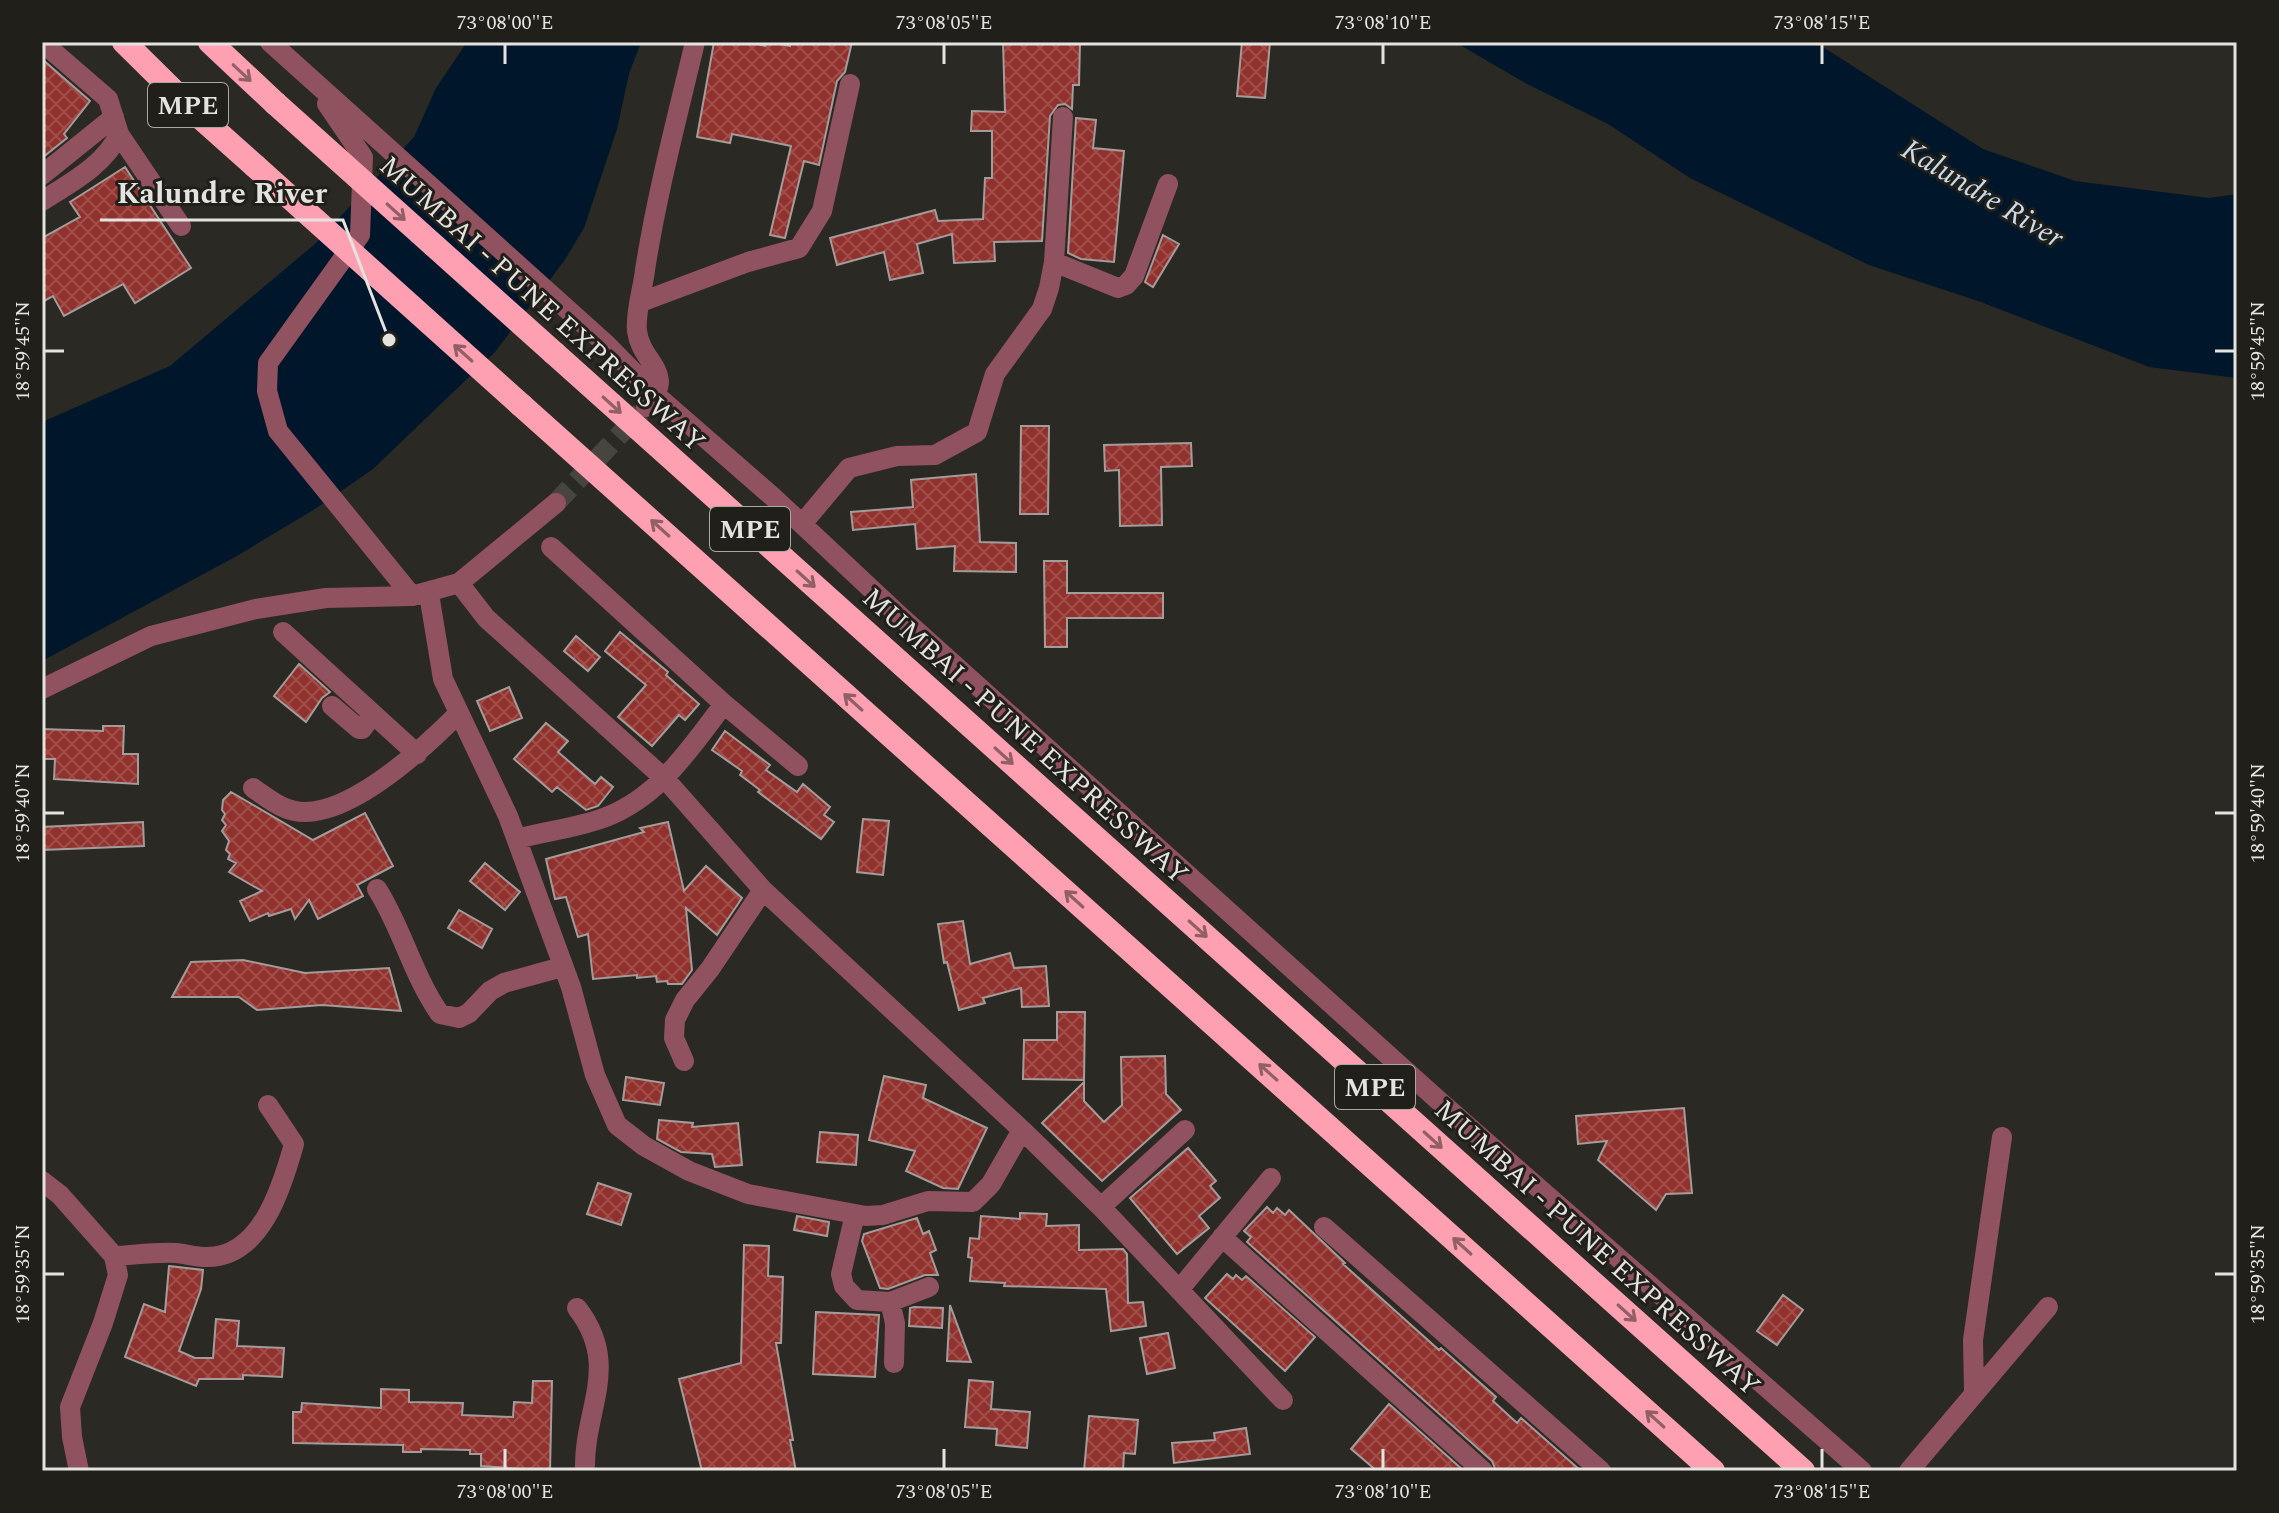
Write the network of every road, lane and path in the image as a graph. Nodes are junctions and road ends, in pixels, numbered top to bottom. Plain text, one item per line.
1 (42, 42) edge
2 (124, 42) edge
3 (210, 42) edge
4 (270, 42) edge
5 (695, 42) edge
6 (309, 78) junction
7 (850, 84) dead end
8 (1063, 117) dead end
9 (116, 126) junction
10 (42, 175) edge
11 (1168, 184) dead end
12 (42, 201) edge
13 (181, 226) dead end
14 (1054, 262) junction
15 (641, 302) junction
16 (651, 401) junction
17 (556, 503) tunnel mouth
18 (802, 524) junction
19 (551, 547) dead end
20 (459, 583) junction
21 (421, 595) junction
22 (283, 632) dead end
23 (42, 689) edge
24 (724, 704) junction
25 (332, 706) dead end
26 (459, 713) junction
27 (373, 714) junction
28 (417, 754) junction
29 (798, 766) dead end
30 (666, 780) junction
31 (253, 788) dead end
32 (517, 839) junction
33 (377, 889) dead end
34 (763, 890) junction
35 (562, 967) junction
36 (684, 1061) dead end
37 (268, 1105) dead end
38 (1022, 1130) junction
39 (1185, 1130) dead end
40 (2002, 1137) dead end
41 (1271, 1178) dead end
42 (42, 1181) edge
43 (1101, 1207) junction
44 (855, 1214) junction
45 (1324, 1227) dead end
46 (1222, 1237) junction
47 (114, 1256) junction
48 (929, 1287) dead end
49 (1179, 1290) junction
50 (890, 1302) junction
51 (2048, 1307) dead end
52 (577, 1308) dead end
53 (894, 1363) dead end
54 (1974, 1391) junction
55 (1283, 1400) dead end
56 (79, 1471) edge
57 (585, 1471) edge
58 (1483, 1471) edge
59 (1601, 1471) edge
60 (1713, 1471) edge
61 (1803, 1471) edge
62 (1862, 1471) edge
63 (1909, 1471) edge

1 - 9 street
60 -> 2 highway, MPE, bridge
3 -> 61 highway, MUMBAI - PUNE EXPRESSWAY / MPE, bridge
4 - 6 street
5 - 15 street
6 - 16 street
6 - 21 street
7 - 15 street
8 - 14 street
9 - 10 street
9 - 12 street
9 - 13 street
11 - 14 street
14 - 18 street
15 - 16 street
16 - 18 street
17 - 20 street
18 - 62 street
19 - 24 street
20 - 21 street
20 - 30 street
21 - 23 street
21 - 26 street
22 - 27 street
24 - 29 street
24 - 30 street
25 - 27 street
26 - 28 street
26 - 32 street
27 - 28 street
28 - 31 street
30 - 32 street
30 - 34 street
32 - 35 street
33 - 35 street
34 - 36 street
34 - 38 street
35 - 44 street
37 - 47 street
38 - 43 street
38 - 44 street
39 - 43 street
40 - 54 street
41 - 46 street
42 - 47 street
43 - 49 street
44 - 50 street
45 - 59 street
46 - 49 street
46 - 58 street
47 - 56 street
48 - 50 street
49 - 55 street
50 - 53 street
51 - 54 street
52 - 57 street
54 - 63 street

